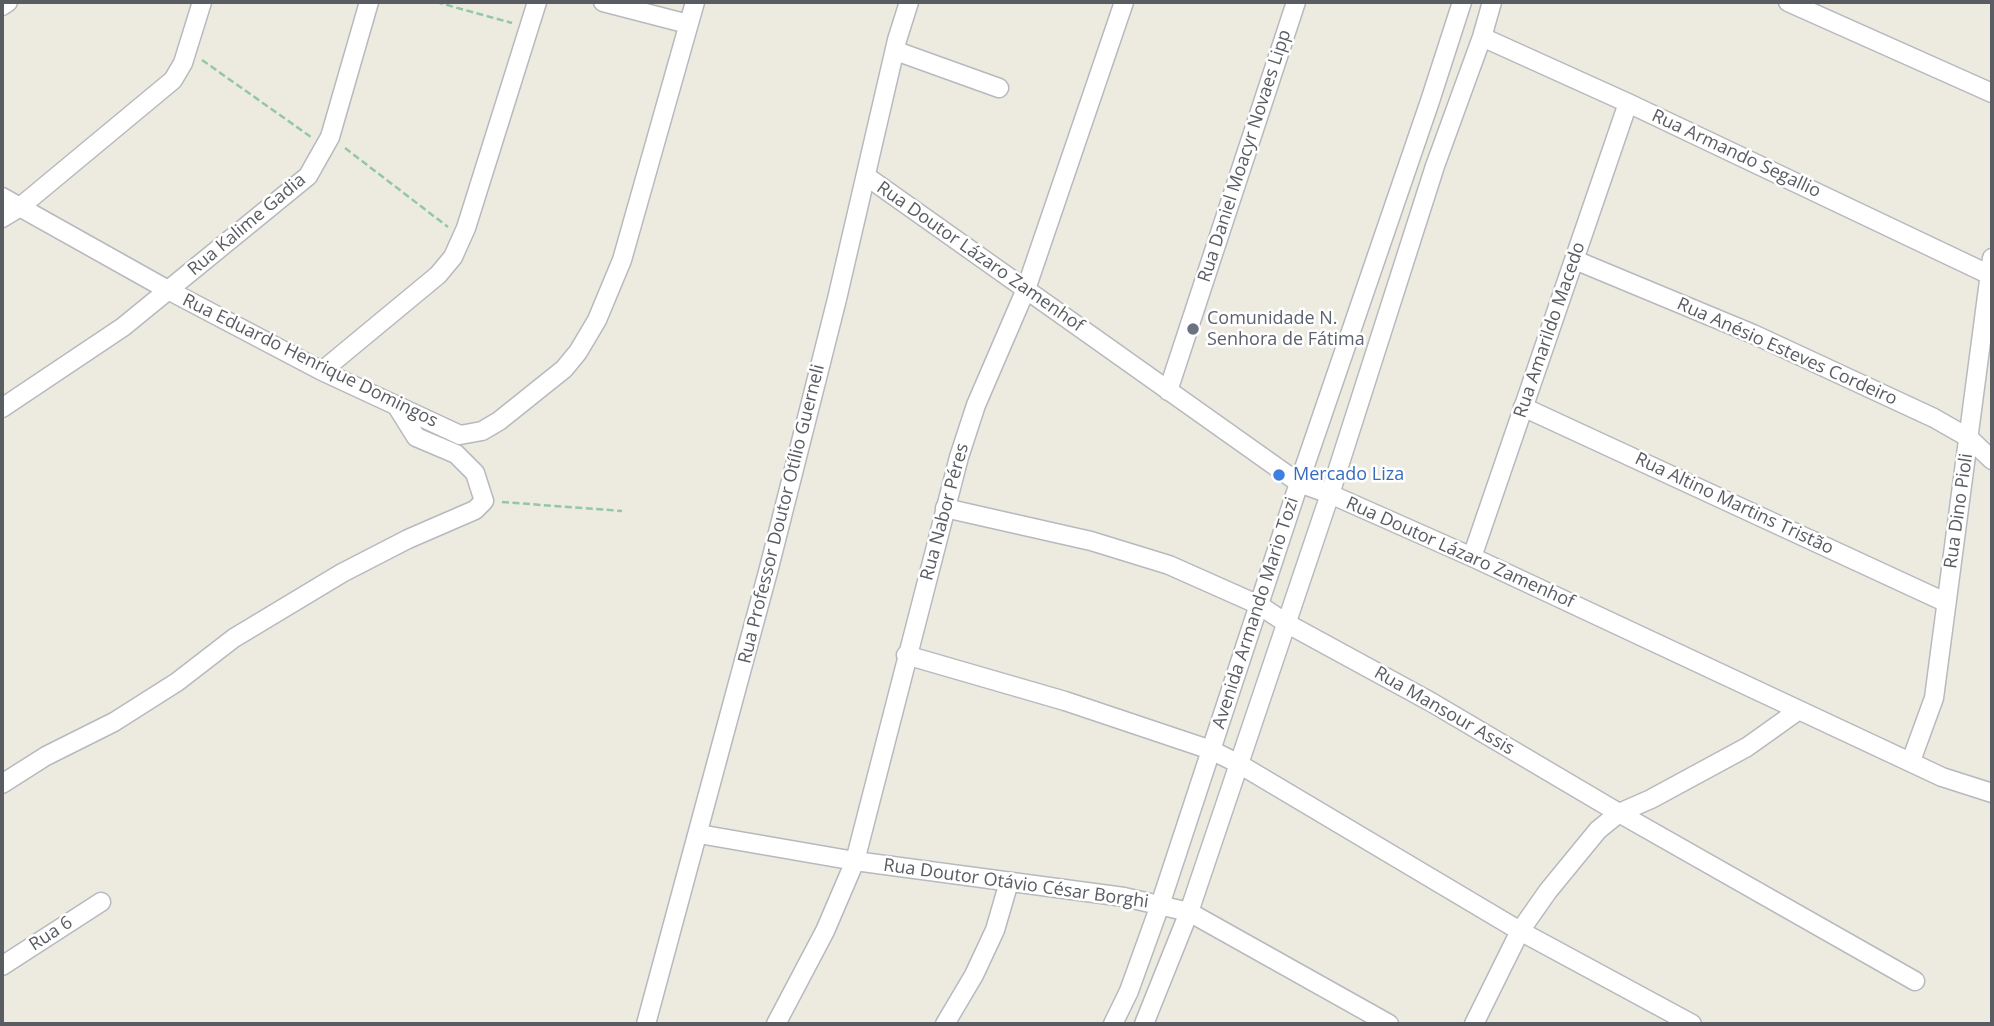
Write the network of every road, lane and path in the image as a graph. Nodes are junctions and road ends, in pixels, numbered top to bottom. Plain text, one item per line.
1 (8, 2) edge
2 (202, 2) edge
3 (369, 2) edge
4 (436, 2) edge
5 (537, 2) edge
6 (603, 2) edge
7 (695, 2) edge
8 (909, 2) edge
9 (1124, 2) edge
10 (1296, 2) edge
11 (1462, 2) edge
12 (1492, 2) edge
13 (1788, 2) edge
14 (2, 6) edge
15 (1818, 8) edge
16 (688, 24) junction
17 (529, 27) junction
18 (1482, 37) junction
19 (188, 50) junction
20 (896, 51) junction
21 (999, 88) dead end
22 (1992, 93) edge
23 (1628, 103) junction
24 (328, 142) junction
25 (866, 176) junction
26 (2, 197) edge
27 (20, 207) junction
28 (2, 218) edge
29 (462, 237) junction
30 (1575, 260) junction
31 (1991, 266) edge
32 (1026, 289) junction
33 (168, 290) junction
34 (321, 371) junction
35 (1168, 391) junction
36 (396, 405) junction
37 (1523, 407) junction
38 (2, 408) edge
39 (1969, 439) junction
40 (1991, 459) edge
41 (1299, 483) junction
42 (1330, 494) junction
43 (484, 501) junction
44 (944, 508) junction
45 (622, 511) dead end
46 (1472, 557) junction
47 (1945, 602) junction
48 (1259, 605) junction
49 (1286, 623) junction
50 (906, 655) junction
51 (1799, 710) junction
52 (1211, 750) junction
53 (1912, 761) junction
54 (1239, 764) junction
55 (2, 784) edge
56 (1992, 793) edge
57 (1619, 813) junction
58 (699, 834) junction
59 (855, 861) junction
60 (1009, 882) junction
61 (101, 902) dead end
62 (1160, 905) junction
63 (1189, 912) junction
64 (1520, 931) junction
65 (2, 966) edge
66 (1915, 981) dead end
67 (646, 1024) edge
68 (776, 1024) edge
69 (945, 1024) edge
70 (1113, 1024) edge
71 (1144, 1024) edge
72 (1389, 1024) edge
73 (1475, 1024) edge
74 (1692, 1024) edge

1 - 14 street
2 - 19 street
3 - 24 street, Rua Kalime Gadia
4 - 17 path
5 - 17 street
6 - 16 street
7 - 16 street, Rua Eduardo Henrique Domingos
8 - 20 street, Rua Professor Doutor Otílio Guerneli
9 - 32 street, Rua Nabor Péres
10 - 35 street, Rua Daniel Moacyr Novaes Lipp
11 - 41 street, Avenida Armando Mario Tozi
12 - 18 street, Avenida Armando Mario Tozi
13 - 15 street
15 - 22 street
16 - 36 street, Rua Eduardo Henrique Domingos
17 - 29 street
18 - 23 street, Rua Armando Segallio
18 - 42 street, Avenida Armando Mario Tozi
19 - 24 path
19 - 27 street
20 - 21 street
20 - 25 street, Rua Professor Doutor Otílio Guerneli
23 - 30 street, Rua Amarildo Macedo
23 - 31 street, Rua Armando Segallio
24 - 29 path
24 - 33 street, Rua Kalime Gadia
25 - 32 street, Rua Doutor Lázaro Zamenhof
25 - 58 street, Rua Professor Doutor Otílio Guerneli
26 - 27 street, Rua Eduardo Henrique Domingos
27 - 28 street
27 - 33 street, Rua Eduardo Henrique Domingos
29 - 34 street
30 - 37 street, Rua Amarildo Macedo
30 - 39 street, Rua Anésio Esteves Cordeiro
31 - 39 street, Rua Dino Pioli
32 - 35 street, Rua Doutor Lázaro Zamenhof
32 - 44 street, Rua Nabor Péres
33 - 34 street, Rua Eduardo Henrique Domingos
33 - 38 street, Rua Kalime Gadia
34 - 36 street, Rua Eduardo Henrique Domingos
35 - 41 street, Rua Doutor Lázaro Zamenhof
36 - 43 street
37 - 46 street, Rua Amarildo Macedo
37 - 47 street, Rua Altino Martins Tristão
39 - 40 street, Rua Anésio Esteves Cordeiro
39 - 47 street, Rua Dino Pioli
41 - 42 street, Rua Doutor Lázaro Zamenhof
41 - 48 street, Avenida Armando Mario Tozi
42 - 46 street, Rua Doutor Lázaro Zamenhof
42 - 49 street, Avenida Armando Mario Tozi
43 - 45 path
43 - 55 street
44 - 48 street, Rua Mansour Assis
44 - 50 street, Rua Nabor Péres
46 - 51 street, Rua Doutor Lázaro Zamenhof
47 - 53 street, Rua Dino Pioli
48 - 49 street, Rua Mansour Assis
48 - 52 street, Avenida Armando Mario Tozi
49 - 54 street, Avenida Armando Mario Tozi
49 - 57 street, Rua Mansour Assis
50 - 52 street
50 - 59 street, Rua Nabor Péres
51 - 53 street, Rua Doutor Lázaro Zamenhof
51 - 57 street
52 - 54 street
52 - 62 street, Avenida Armando Mario Tozi
53 - 56 street, Rua Doutor Lázaro Zamenhof
54 - 63 street, Avenida Armando Mario Tozi
54 - 64 street
57 - 64 street
57 - 66 street, Rua Mansour Assis
58 - 59 street, Rua Doutor Otávio César Borghi
58 - 67 street, Rua Professor Doutor Otílio Guerneli
59 - 60 street, Rua Doutor Otávio César Borghi
59 - 68 street, Rua Nabor Péres
60 - 62 street, Rua Doutor Otávio César Borghi
60 - 69 street
61 - 65 street, Rua 6
62 - 63 street, Rua Doutor Otávio César Borghi
62 - 70 street, Avenida Armando Mario Tozi
63 - 71 street, Avenida Armando Mario Tozi
63 - 72 street, Rua Doutor Otávio César Borghi
64 - 73 street
64 - 74 street

